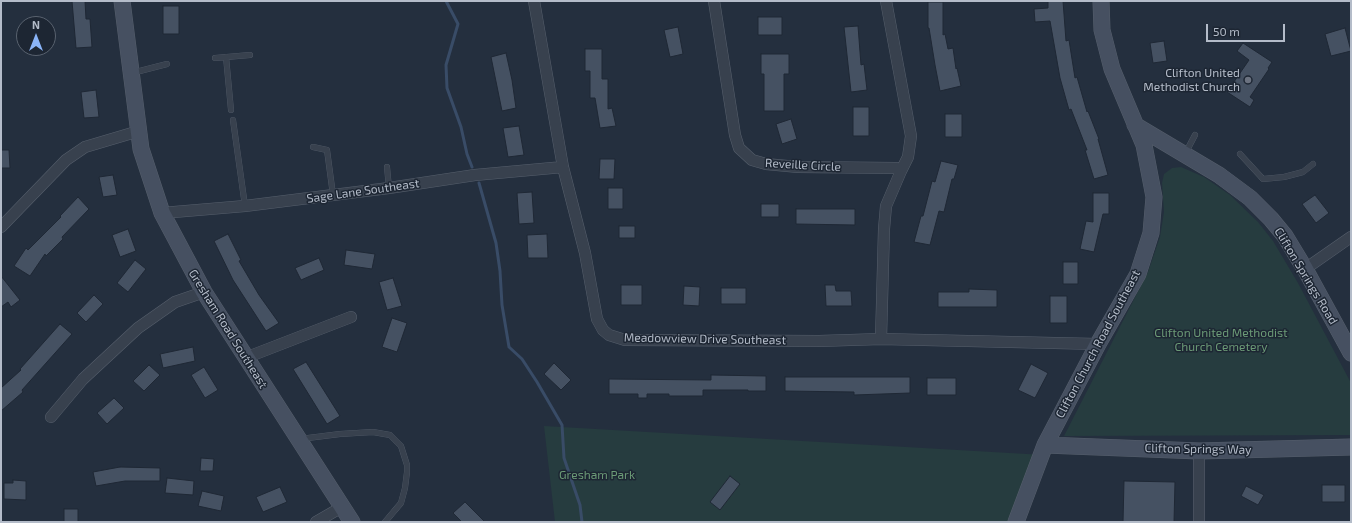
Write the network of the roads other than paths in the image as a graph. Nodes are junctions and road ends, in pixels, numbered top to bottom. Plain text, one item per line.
1 (122, 1) edge
2 (534, 1) edge
3 (714, 1) edge
4 (886, 1) edge
5 (1100, 1) edge
6 (250, 55) dead end
7 (226, 57) junction
8 (215, 58) dead end
9 (167, 64) dead end
10 (132, 73) junction
11 (231, 110) dead end
12 (233, 120) dead end
13 (1135, 125) junction
14 (139, 131) junction
15 (1195, 135) dead end
16 (313, 147) dead end
17 (1184, 154) junction
18 (1240, 154) dead end
19 (1313, 164) dead end
20 (387, 167) dead end
21 (562, 167) junction
22 (901, 171) junction
23 (389, 188) junction
24 (333, 195) junction
25 (245, 206) junction
26 (162, 213) junction
27 (1, 227) edge
28 (1351, 237) edge
29 (1305, 269) junction
30 (204, 292) junction
31 (351, 317) dead end
32 (880, 339) junction
33 (1098, 344) junction
34 (1351, 353) edge
35 (245, 358) junction
36 (51, 417) dead end
37 (298, 439) junction
38 (1045, 445) junction
39 (1351, 447) edge
40 (1199, 451) junction
41 (342, 507) junction
42 (316, 522) edge
43 (352, 522) edge
44 (385, 522) edge
45 (1016, 522) edge
46 (1199, 522) edge

1 - 10 street, Gresham Road Southeast
2 - 21 street, Meadowview Drive Southeast
3 - 22 street, Reveille Circle
4 - 22 street
5 - 13 street, Clifton Church Road Southeast
6 - 7 lane
7 - 8 lane
7 - 11 lane
9 - 10 lane
10 - 14 street, Gresham Road Southeast
12 - 25 lane
13 - 17 street, Clifton Springs Road
13 - 33 street, Clifton Church Road Southeast
14 - 26 street, Gresham Road Southeast
14 - 27 street
15 - 17 lane
16 - 24 lane
17 - 29 street, Clifton Springs Road
18 - 19 lane
20 - 23 lane
21 - 23 street, Sage Lane Southeast
21 - 32 street, Meadowview Drive Southeast
22 - 32 street
23 - 24 street, Sage Lane Southeast
24 - 25 street, Sage Lane Southeast
25 - 26 street, Sage Lane Southeast
26 - 30 street, Gresham Road Southeast
28 - 29 street
29 - 34 street, Clifton Springs Road
30 - 35 street, Gresham Road Southeast
30 - 36 street
31 - 35 street
32 - 33 street, Meadowview Drive Southeast
33 - 38 street, Clifton Church Road Southeast
35 - 37 street, Gresham Road Southeast
37 - 41 street, Gresham Road Southeast
37 - 44 lane
38 - 40 street, Clifton Springs Way
38 - 45 street, Clifton Church Road Southeast
39 - 40 street, Clifton Springs Way
40 - 46 street
41 - 42 street
41 - 43 street, Gresham Road Southeast

